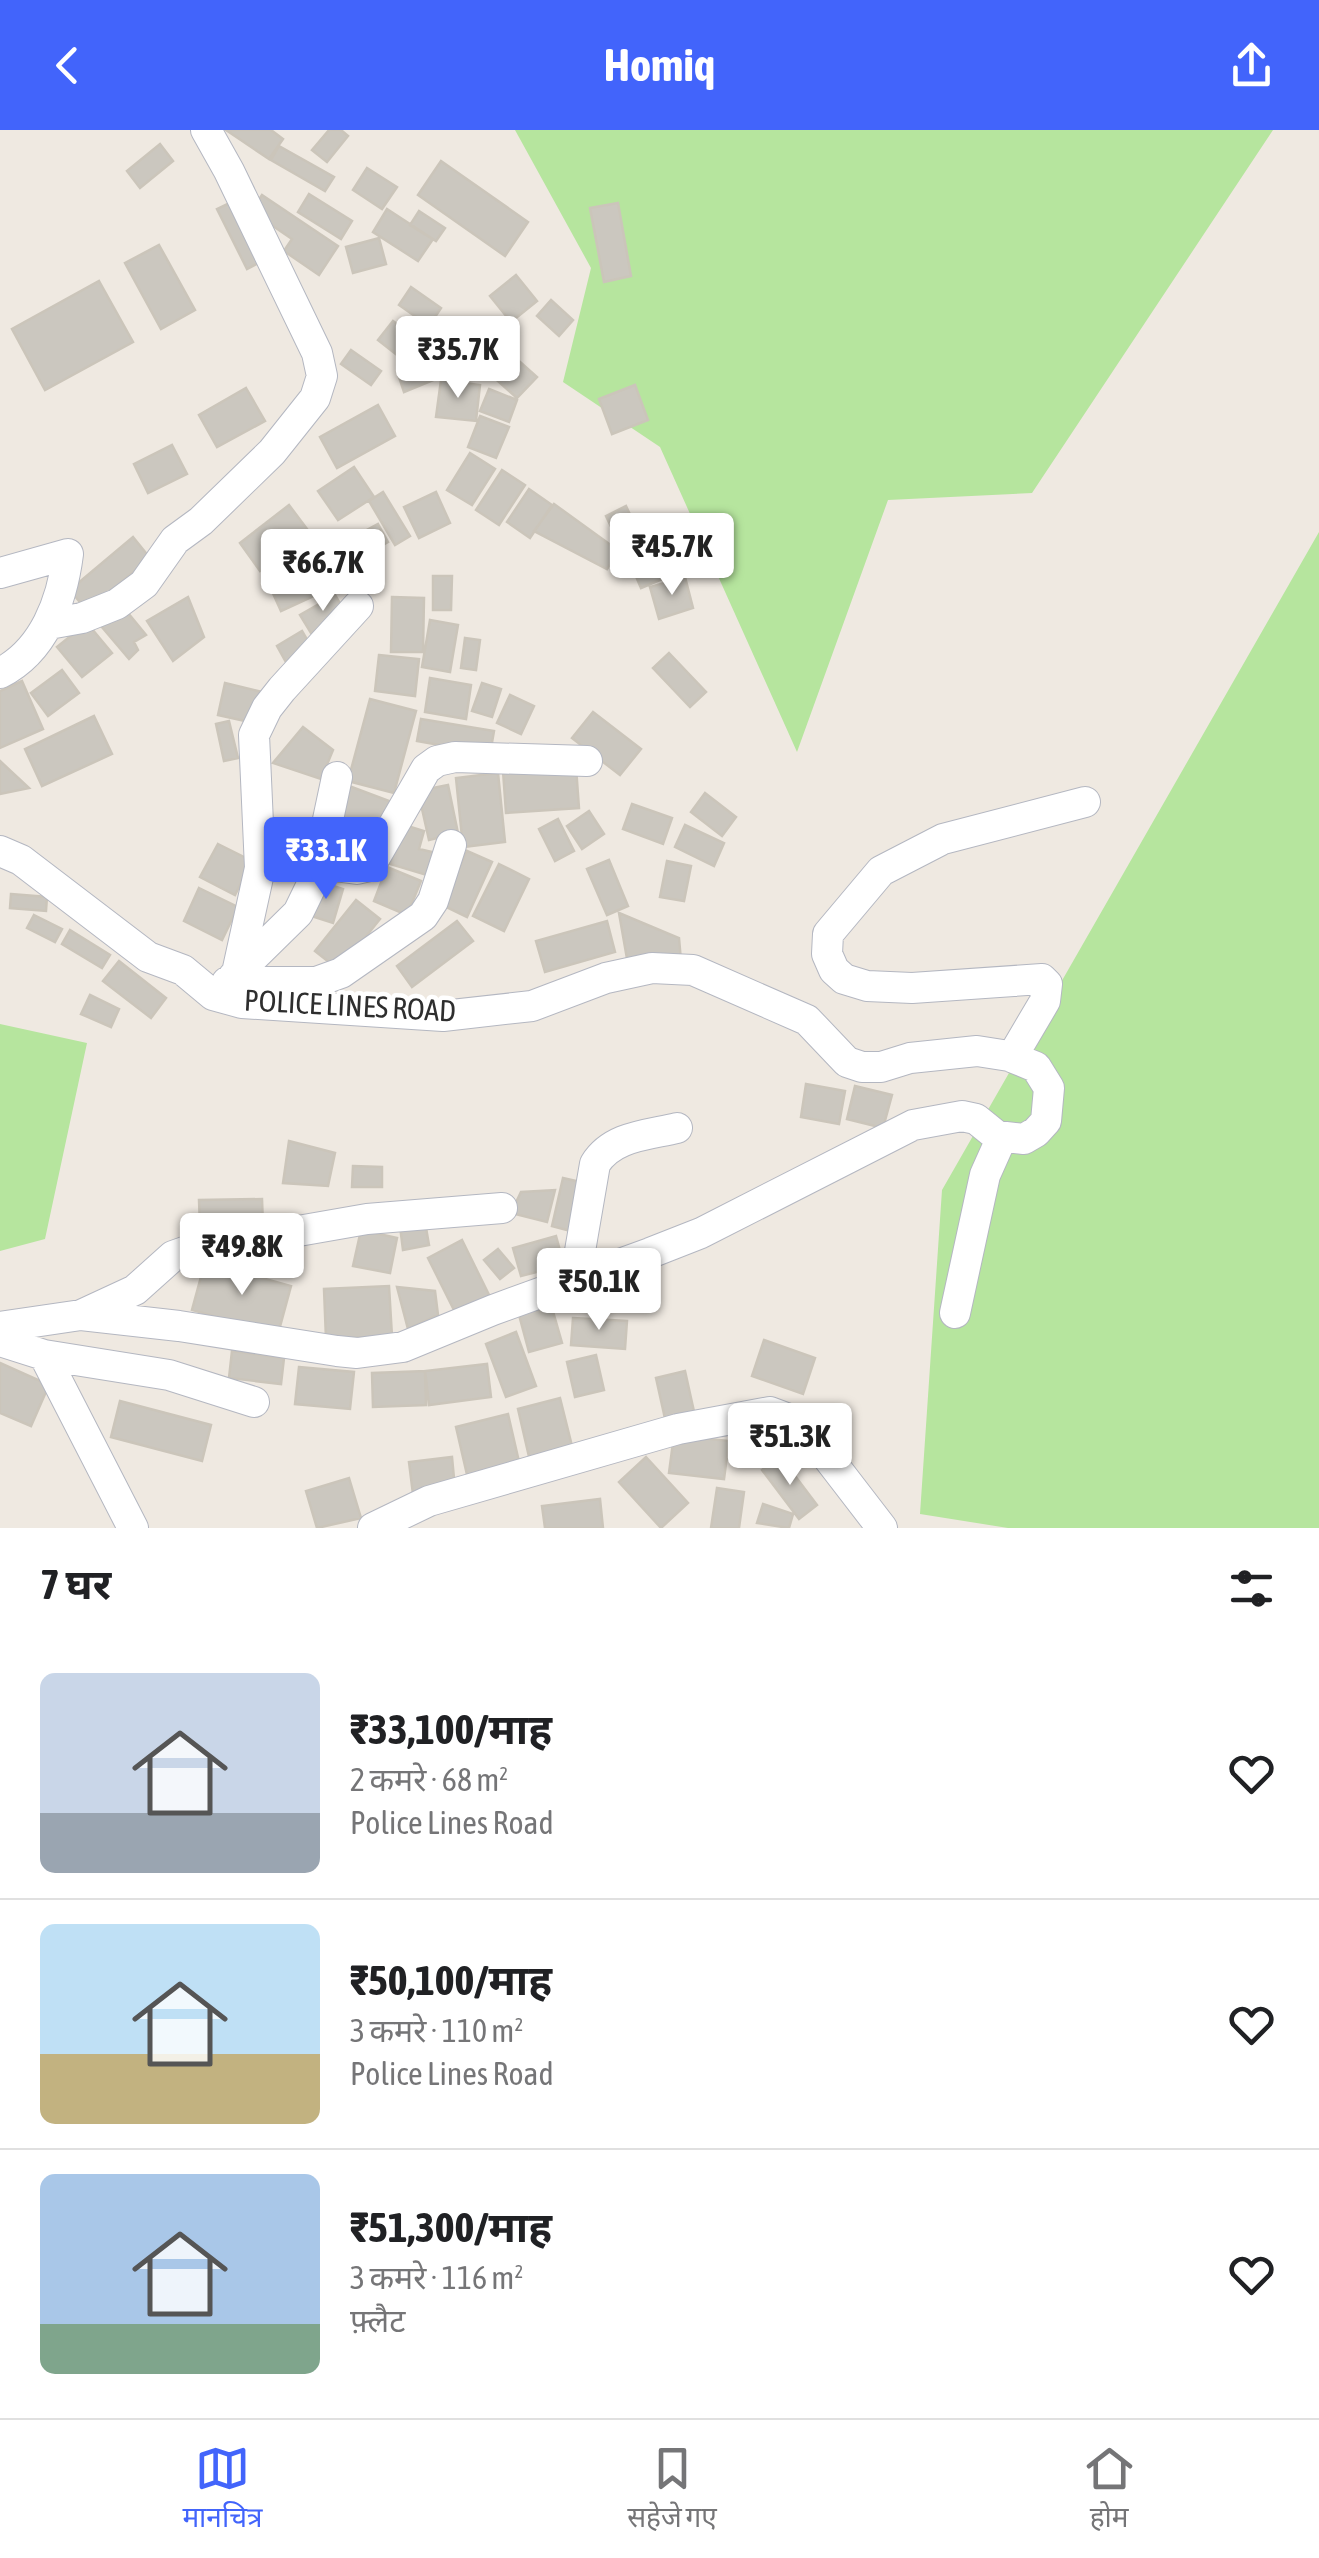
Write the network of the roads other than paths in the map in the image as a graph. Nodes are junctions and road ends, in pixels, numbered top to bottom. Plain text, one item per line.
1 (206, 130) edge
2 (0, 573) edge
3 (358, 606) dead end
4 (49, 624) junction
5 (0, 673) edge
6 (587, 760) dead end
7 (337, 778) dead end
8 (1084, 802) dead end
9 (451, 845) dead end
10 (0, 851) edge
11 (319, 864) junction
12 (226, 983) junction
13 (1012, 1057) junction
14 (677, 1128) dead end
15 (1002, 1137) junction
16 (502, 1208) dead end
17 (575, 1280) junction
18 (955, 1312) dead end
19 (81, 1316) junction
20 (0, 1327) edge
21 (0, 1341) edge
22 (44, 1354) junction
23 (254, 1402) dead end
24 (133, 1528) edge
25 (373, 1528) edge
26 (882, 1528) edge

1 - 4 street
2 - 4 street
3 - 12 street
4 - 5 street
6 - 11 street
7 - 11 street
8 - 13 street
9 - 12 street
10 - 12 street, POLICE LINES ROAD
11 - 12 street
12 - 13 street, POLICE LINES ROAD
13 - 15 street
14 - 17 street
15 - 17 street
15 - 18 street
16 - 19 street
17 - 19 street
19 - 20 street
21 - 22 street
22 - 23 street
22 - 24 street
25 - 26 street

